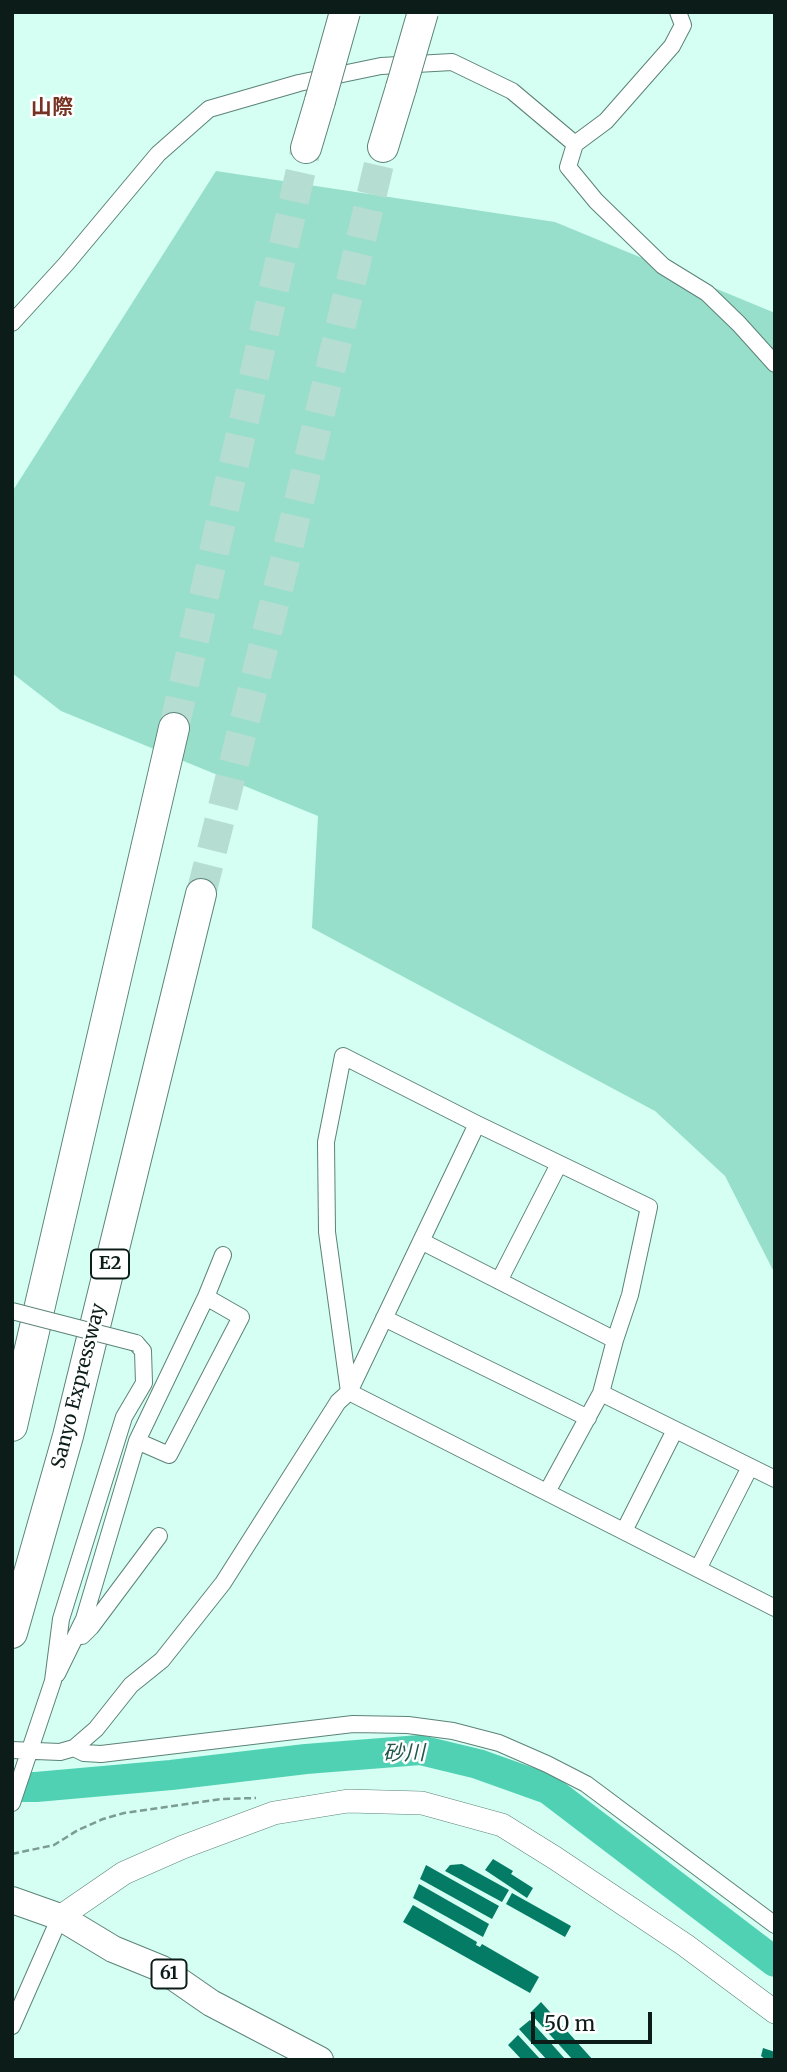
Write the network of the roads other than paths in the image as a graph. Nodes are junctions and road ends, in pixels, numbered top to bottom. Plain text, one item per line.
1 (345, 12) edge
2 (423, 12) edge
3 (678, 12) edge
4 (575, 144) junction
5 (383, 147) tunnel mouth
6 (306, 148) tunnel mouth
7 (12, 323) edge
8 (775, 364) edge
9 (174, 728) tunnel mouth
10 (201, 894) tunnel mouth
11 (477, 1124) junction
12 (559, 1164) junction
13 (421, 1241) junction
14 (223, 1255) dead end
15 (499, 1281) junction
16 (206, 1297) junction
17 (12, 1311) edge
18 (384, 1318) junction
19 (615, 1340) junction
20 (349, 1392) junction
21 (601, 1394) junction
22 (588, 1418) junction
23 (12, 1426) edge
24 (675, 1430) junction
25 (137, 1441) junction
26 (750, 1467) junction
27 (775, 1479) edge
28 (547, 1492) junction
29 (624, 1531) junction
30 (159, 1535) dead end
31 (698, 1569) junction
32 (774, 1606) edge
33 (12, 1633) edge
34 (72, 1646) junction
35 (53, 1681) junction
36 (74, 1748) junction
37 (20, 1751) edge
38 (12, 1803) edge
39 (12, 1900) edge
40 (60, 1916) junction
41 (775, 1924) edge
42 (775, 2012) edge
43 (12, 2026) edge
44 (320, 2060) edge

1 - 6 highway, bridge
2 - 5 highway, bridge
3 - 4 street
4 - 7 street
4 - 8 street
9 - 23 highway
10 - 33 highway, Sanyo Expressway / E2
11 - 12 street
11 - 13 street
11 - 20 street
12 - 15 street
12 - 19 street
13 - 15 street
13 - 18 street
14 - 16 street
15 - 19 street
16 - 25 street
16 - 25 street
17 - 35 street, bridge
18 - 20 street
18 - 22 street
19 - 21 street
20 - 28 street
20 - 36 street
21 - 22 street
21 - 24 street
22 - 28 street
24 - 26 street
24 - 29 street
25 - 34 street
26 - 27 street
26 - 31 street
28 - 29 street
29 - 31 street
30 - 34 street
31 - 32 street
34 - 35 street
35 - 37 street
36 - 37 street
36 - 41 street
37 - 38 street
39 - 40 main road, 61
40 - 42 street
40 - 43 street
40 - 44 main road, 61

